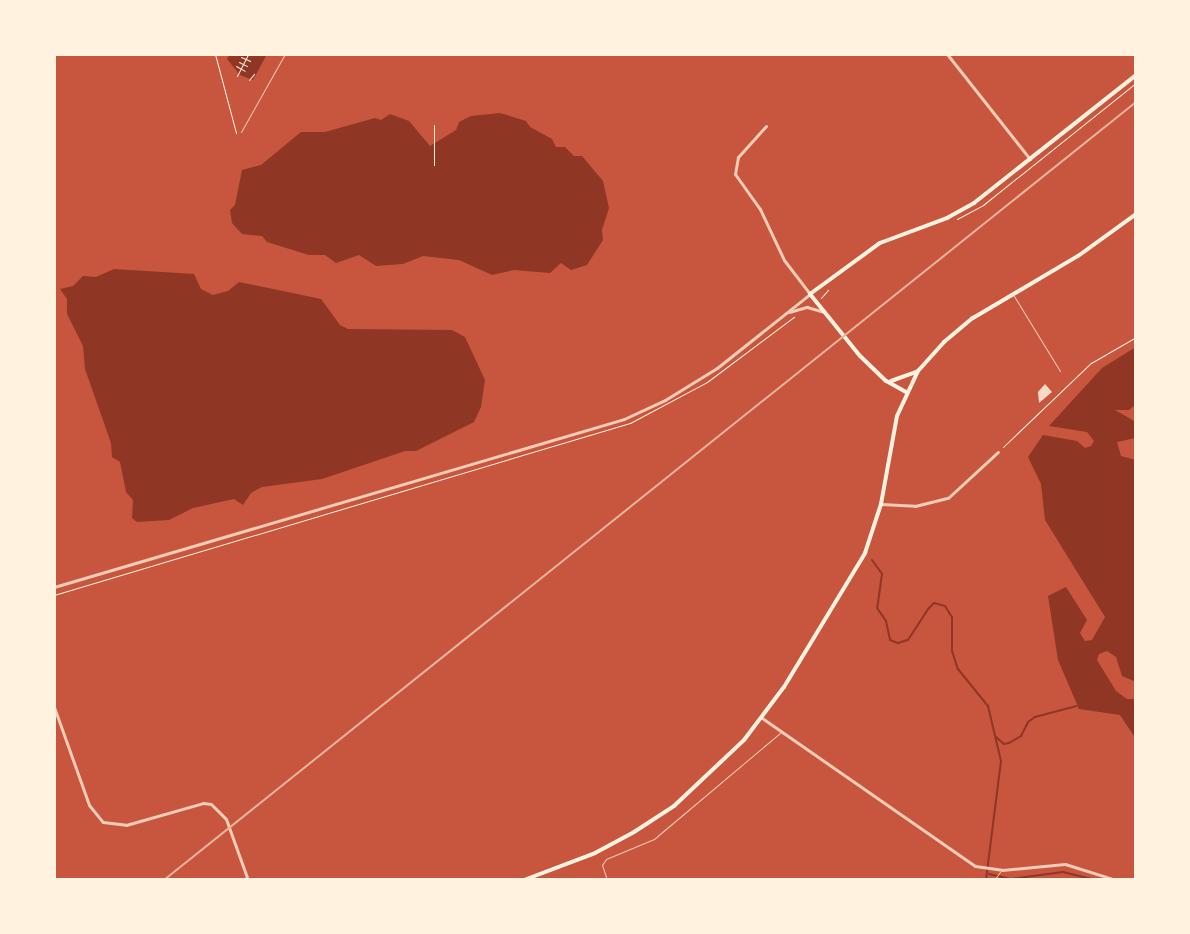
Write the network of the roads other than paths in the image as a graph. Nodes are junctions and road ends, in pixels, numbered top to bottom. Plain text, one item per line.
1 (285, 54) edge
2 (947, 54) edge
3 (1136, 75) edge
4 (766, 126) dead end
5 (241, 132) dead end
6 (1030, 159) junction
7 (1136, 214) edge
8 (1013, 293) junction
9 (810, 294) junction
10 (824, 312) junction
11 (786, 313) junction
12 (918, 371) junction
13 (1060, 371) dead end
14 (886, 381) junction
15 (906, 392) junction
16 (998, 452) road end
17 (881, 504) junction
18 (54, 587) edge
19 (54, 707) edge
20 (762, 718) junction
21 (782, 732) junction
22 (1002, 870) junction
23 (248, 880) edge
24 (524, 880) edge
25 (607, 880) edge
26 (994, 880) edge
27 (1116, 880) edge

1 - 5 lane
2 - 6 street
3 - 6 main road
4 - 9 street
6 - 9 main road
7 - 8 main road
8 - 12 main road
8 - 13 lane
9 - 10 main road
9 - 11 street
10 - 11 street
10 - 14 main road
11 - 18 street
12 - 14 main road
12 - 15 main road
14 - 15 main road
15 - 17 main road
16 - 17 street
17 - 20 main road
19 - 23 street
20 - 21 street
20 - 24 main road
21 - 22 street
21 - 25 lane
22 - 26 lane
22 - 27 street

